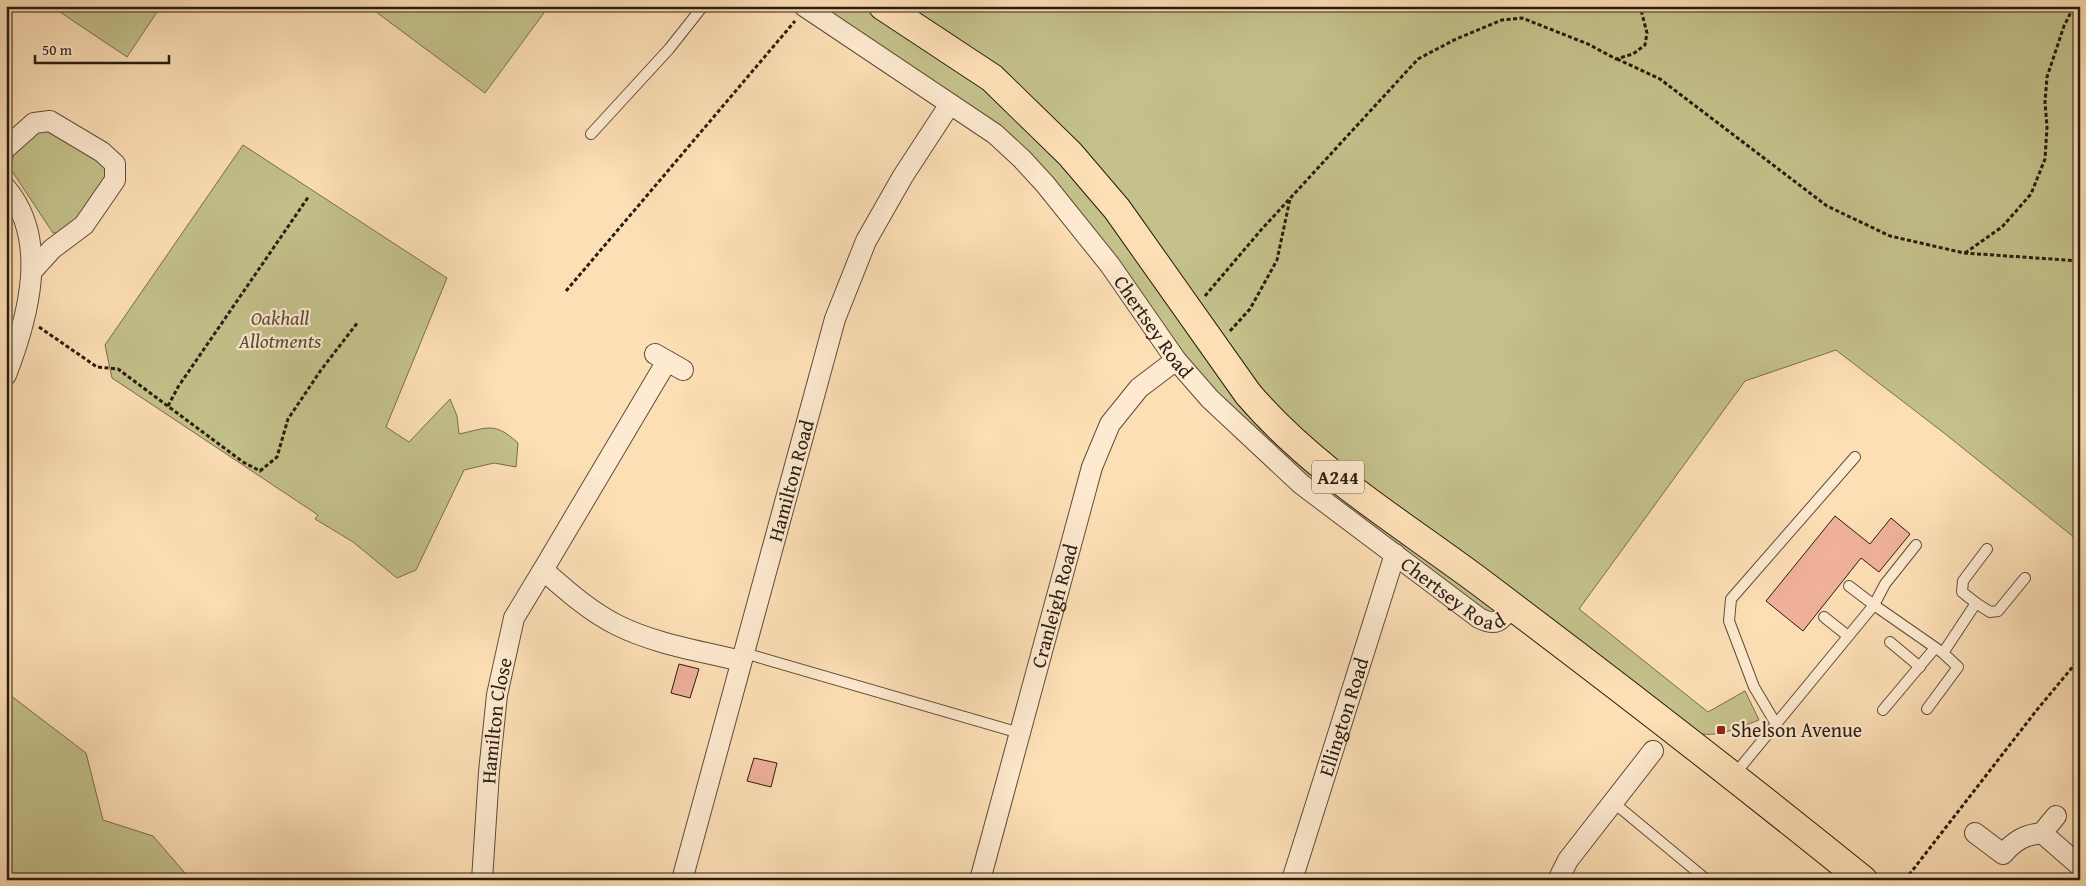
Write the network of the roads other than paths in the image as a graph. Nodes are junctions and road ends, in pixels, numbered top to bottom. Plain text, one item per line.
1 (703, 6) edge
2 (884, 6) edge
3 (806, 7) edge
4 (950, 104) junction
5 (591, 134) dead end
6 (6, 148) edge
7 (6, 188) edge
8 (31, 280) junction
9 (1176, 360) junction
10 (669, 362) dead end
11 (6, 375) edge
12 (1855, 457) dead end
13 (1916, 545) dead end
14 (1988, 549) dead end
15 (1395, 554) junction
16 (543, 570) junction
17 (2025, 578) dead end
18 (1849, 586) dead end
19 (1976, 603) junction
20 (1874, 605) junction
21 (1512, 606) junction
22 (1824, 618) dead end
23 (1848, 636) junction
24 (1890, 642) dead end
25 (1939, 650) junction
26 (742, 657) junction
27 (1920, 667) junction
28 (1927, 709) dead end
29 (1884, 710) dead end
30 (1776, 724) junction
31 (1020, 733) junction
32 (1662, 739) junction
33 (1734, 775) junction
34 (1614, 803) junction
35 (2056, 816) dead end
36 (1975, 833) dead end
37 (2042, 833) junction
38 (2080, 866) edge
39 (482, 880) edge
40 (682, 880) edge
41 (980, 880) edge
42 (1292, 880) edge
43 (1558, 880) edge
44 (1707, 880) edge
45 (1863, 880) edge

1 - 5 lane
2 - 21 main road, Chertsey Road / A244
3 - 4 street, Chertsey Road
4 - 9 street, Chertsey Road
4 - 26 street, Hamilton Road
6 - 8 street
7 - 8 street
8 - 11 street
9 - 15 street, Chertsey Road
9 - 31 street, Cranleigh Road
10 - 16 street, Hamilton Close
12 - 30 lane
13 - 20 lane
14 - 19 lane
15 - 21 street, Chertsey Road
15 - 42 street, Ellington Road
16 - 26 street
16 - 39 street, Hamilton Close
17 - 19 lane
18 - 20 lane
19 - 25 lane
20 - 23 lane
20 - 25 lane
21 - 32 main road, Chertsey Road / A244
22 - 23 lane
23 - 30 lane
24 - 27 lane
25 - 27 lane
25 - 28 lane
26 - 31 lane
26 - 40 street, Hamilton Road
27 - 29 lane
30 - 33 lane
31 - 41 street, Cranleigh Road
32 - 33 main road, Chertsey Road / A244
32 - 34 street
33 - 45 main road, Chertsey Road / A244
34 - 43 street
34 - 44 lane
35 - 37 street
36 - 37 street
37 - 38 street

